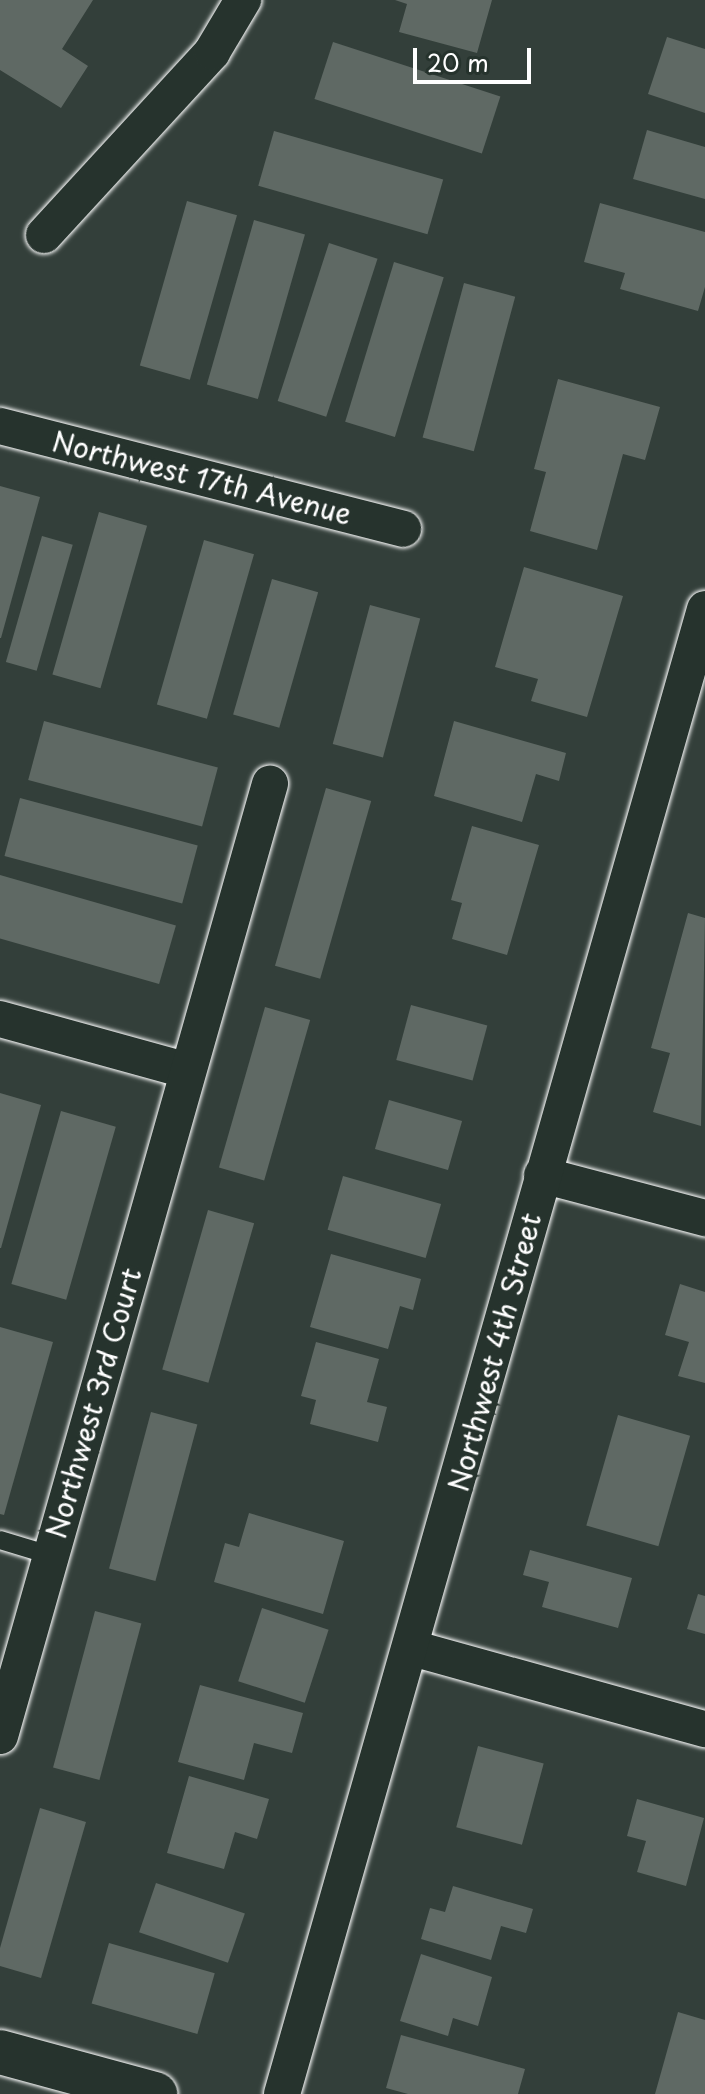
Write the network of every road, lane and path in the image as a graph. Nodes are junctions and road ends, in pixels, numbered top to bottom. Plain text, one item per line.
1 (243, 0) edge
2 (44, 235) dead end
3 (0, 426) edge
4 (403, 529) dead end
5 (705, 609) edge
6 (693, 701) edge
7 (270, 784) dead end
8 (0, 1019) edge
9 (185, 1070) junction
10 (542, 1175) junction
11 (705, 1218) edge
12 (0, 1540) edge
13 (50, 1555) junction
14 (412, 1648) junction
15 (705, 1729) edge
16 (0, 1736) edge
17 (0, 2052) edge
18 (155, 2094) edge
19 (282, 2094) edge

1 - 2 street
3 - 4 street, Northwest 17th Avenue
5 - 6 street, Northwest 4th Street
6 - 10 street, Northwest 4th Street
7 - 9 street, Northwest 3rd Court
8 - 9 street
9 - 13 street, Northwest 3rd Court
10 - 11 street
10 - 14 street, Northwest 4th Street
12 - 13 lane
13 - 16 street, Northwest 3rd Court
14 - 15 street
14 - 19 street, Northwest 4th Street
17 - 18 street

